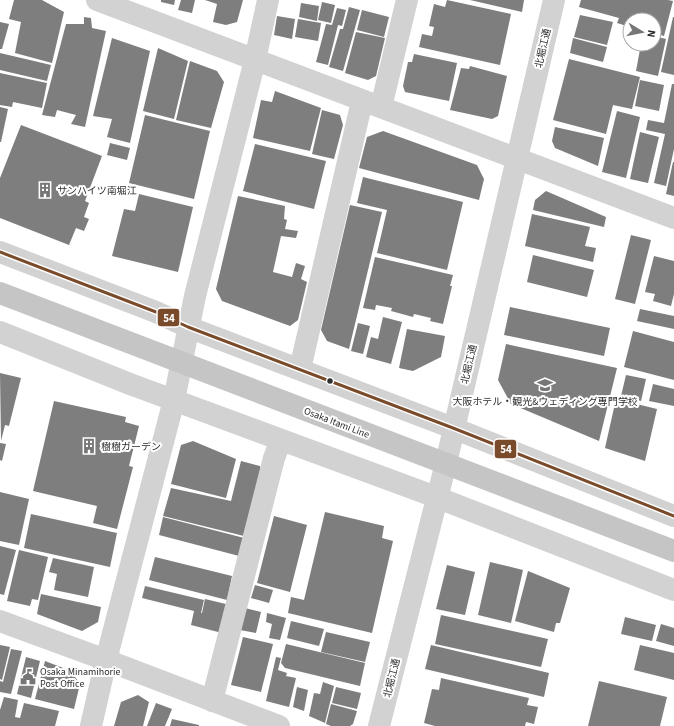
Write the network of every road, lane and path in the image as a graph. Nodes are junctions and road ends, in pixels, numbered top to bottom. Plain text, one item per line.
1 (98, 0) edge
2 (268, 0) edge
3 (407, 0) edge
4 (554, 0) edge
5 (255, 60) junction
6 (372, 104) junction
7 (516, 160) junction
8 (674, 218) edge
9 (0, 252) edge
10 (0, 293) edge
11 (188, 327) junction
12 (0, 332) edge
13 (182, 363) junction
14 (300, 369) junction
15 (174, 400) junction
16 (453, 428) junction
17 (281, 440) junction
18 (446, 463) junction
19 (436, 496) junction
20 (674, 516) edge
21 (674, 551) edge
22 (674, 590) edge
23 (0, 621) edge
24 (106, 660) junction
25 (212, 700) junction
26 (91, 726) edge
27 (278, 726) edge
28 (379, 726) edge

1 - 5 street
2 - 5 street
3 - 6 street
4 - 7 street, 北堀江通
5 - 6 street
5 - 11 street
6 - 7 street
6 - 14 street
7 - 8 street
7 - 16 street, 北堀江通
9 - 11 street
10 - 13 main road, Osaka Itami Line
11 - 13 street
11 - 14 street
12 - 15 street
13 - 15 street
13 - 18 main road, Osaka Itami Line
14 - 16 street
15 - 17 street
15 - 24 street
16 - 18 street, 北堀江通
16 - 20 street
17 - 19 street
17 - 25 street
18 - 19 street, 北堀江通
18 - 21 main road, Osaka Itami Line
19 - 22 street
19 - 28 street, 北堀江通
23 - 24 street
24 - 25 street
24 - 26 street
25 - 27 street

